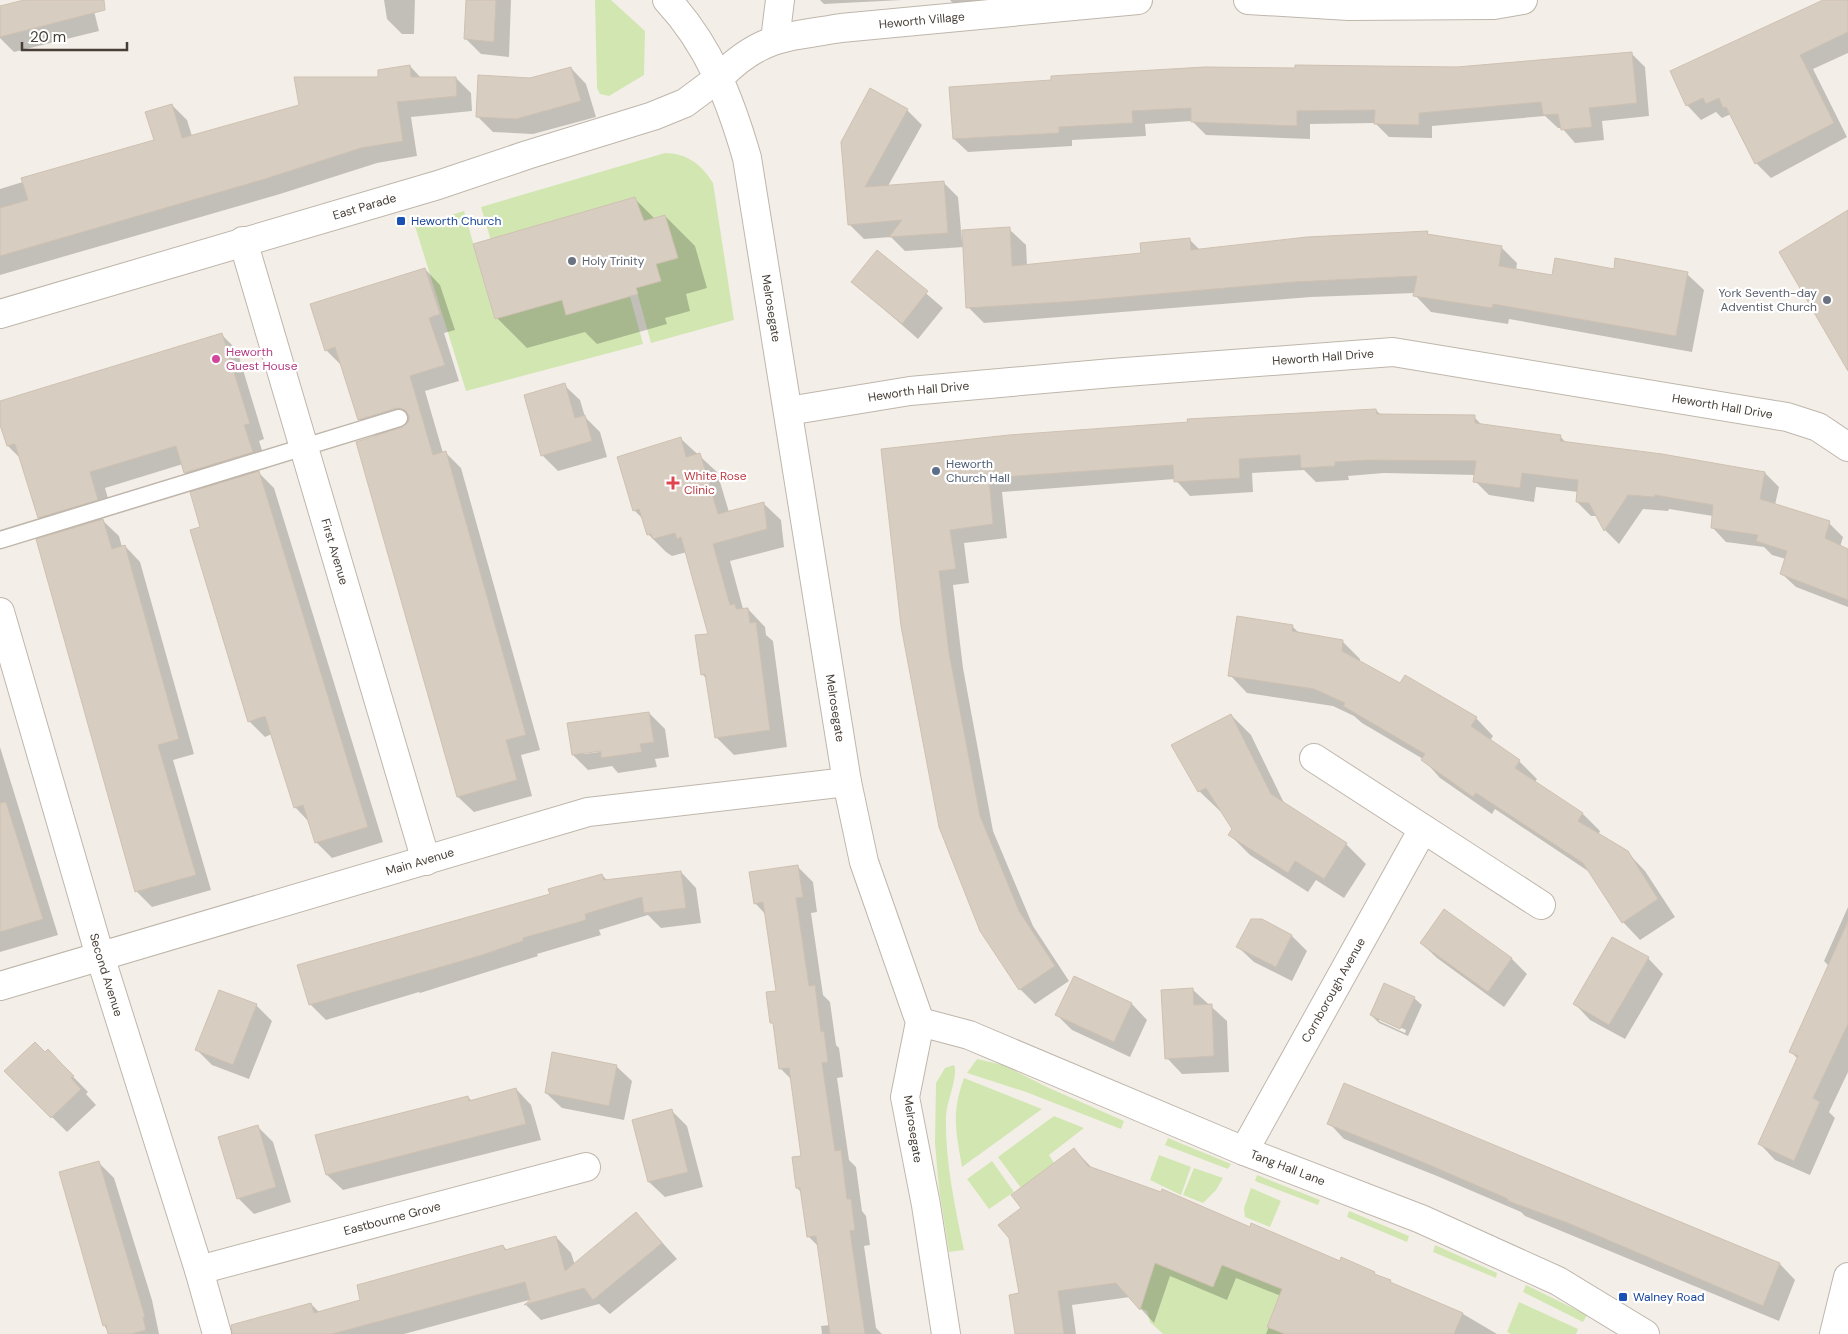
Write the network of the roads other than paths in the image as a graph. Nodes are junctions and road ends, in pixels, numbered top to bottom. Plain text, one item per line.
1 (667, 0) edge
2 (780, 0) edge
3 (1138, 0) edge
4 (1248, 0) edge
5 (1523, 0) edge
6 (774, 40) junction
7 (720, 77) junction
8 (243, 241) junction
9 (0, 314) edge
10 (788, 411) junction
11 (399, 418) dead end
12 (304, 447) junction
13 (1848, 447) edge
14 (0, 540) edge
15 (0, 612) edge
16 (1314, 758) dead end
17 (847, 782) junction
18 (1423, 829) junction
19 (426, 861) junction
20 (1541, 905) dead end
21 (100, 956) junction
22 (0, 986) edge
23 (920, 1022) junction
24 (1244, 1151) junction
25 (586, 1166) dead end
26 (199, 1270) junction
27 (1848, 1277) edge
28 (217, 1334) edge
29 (946, 1334) edge
30 (1645, 1334) edge
31 (1834, 1334) edge

1 - 7 street, Melrosegate
2 - 6 street
3 - 6 street, Heworth Village
4 - 5 street
6 - 7 street, Heworth Village
7 - 8 street, East Parade
7 - 10 street, Melrosegate
8 - 9 street, East Parade
8 - 12 street, First Avenue
10 - 13 street, Heworth Hall Drive
10 - 17 street, Melrosegate
11 - 12 lane
12 - 14 lane
12 - 19 street, First Avenue
15 - 21 street, Second Avenue
16 - 18 street
17 - 19 street, Main Avenue
17 - 23 street, Melrosegate
18 - 20 street
18 - 24 street, Cornborough Avenue
19 - 21 street, Main Avenue
21 - 22 street, Main Avenue
21 - 26 street, Second Avenue
23 - 24 street, Tang Hall Lane
23 - 29 street, Melrosegate
24 - 30 street, Tang Hall Lane
25 - 26 street, Eastbourne Grove
26 - 28 street, Second Avenue
27 - 31 street

